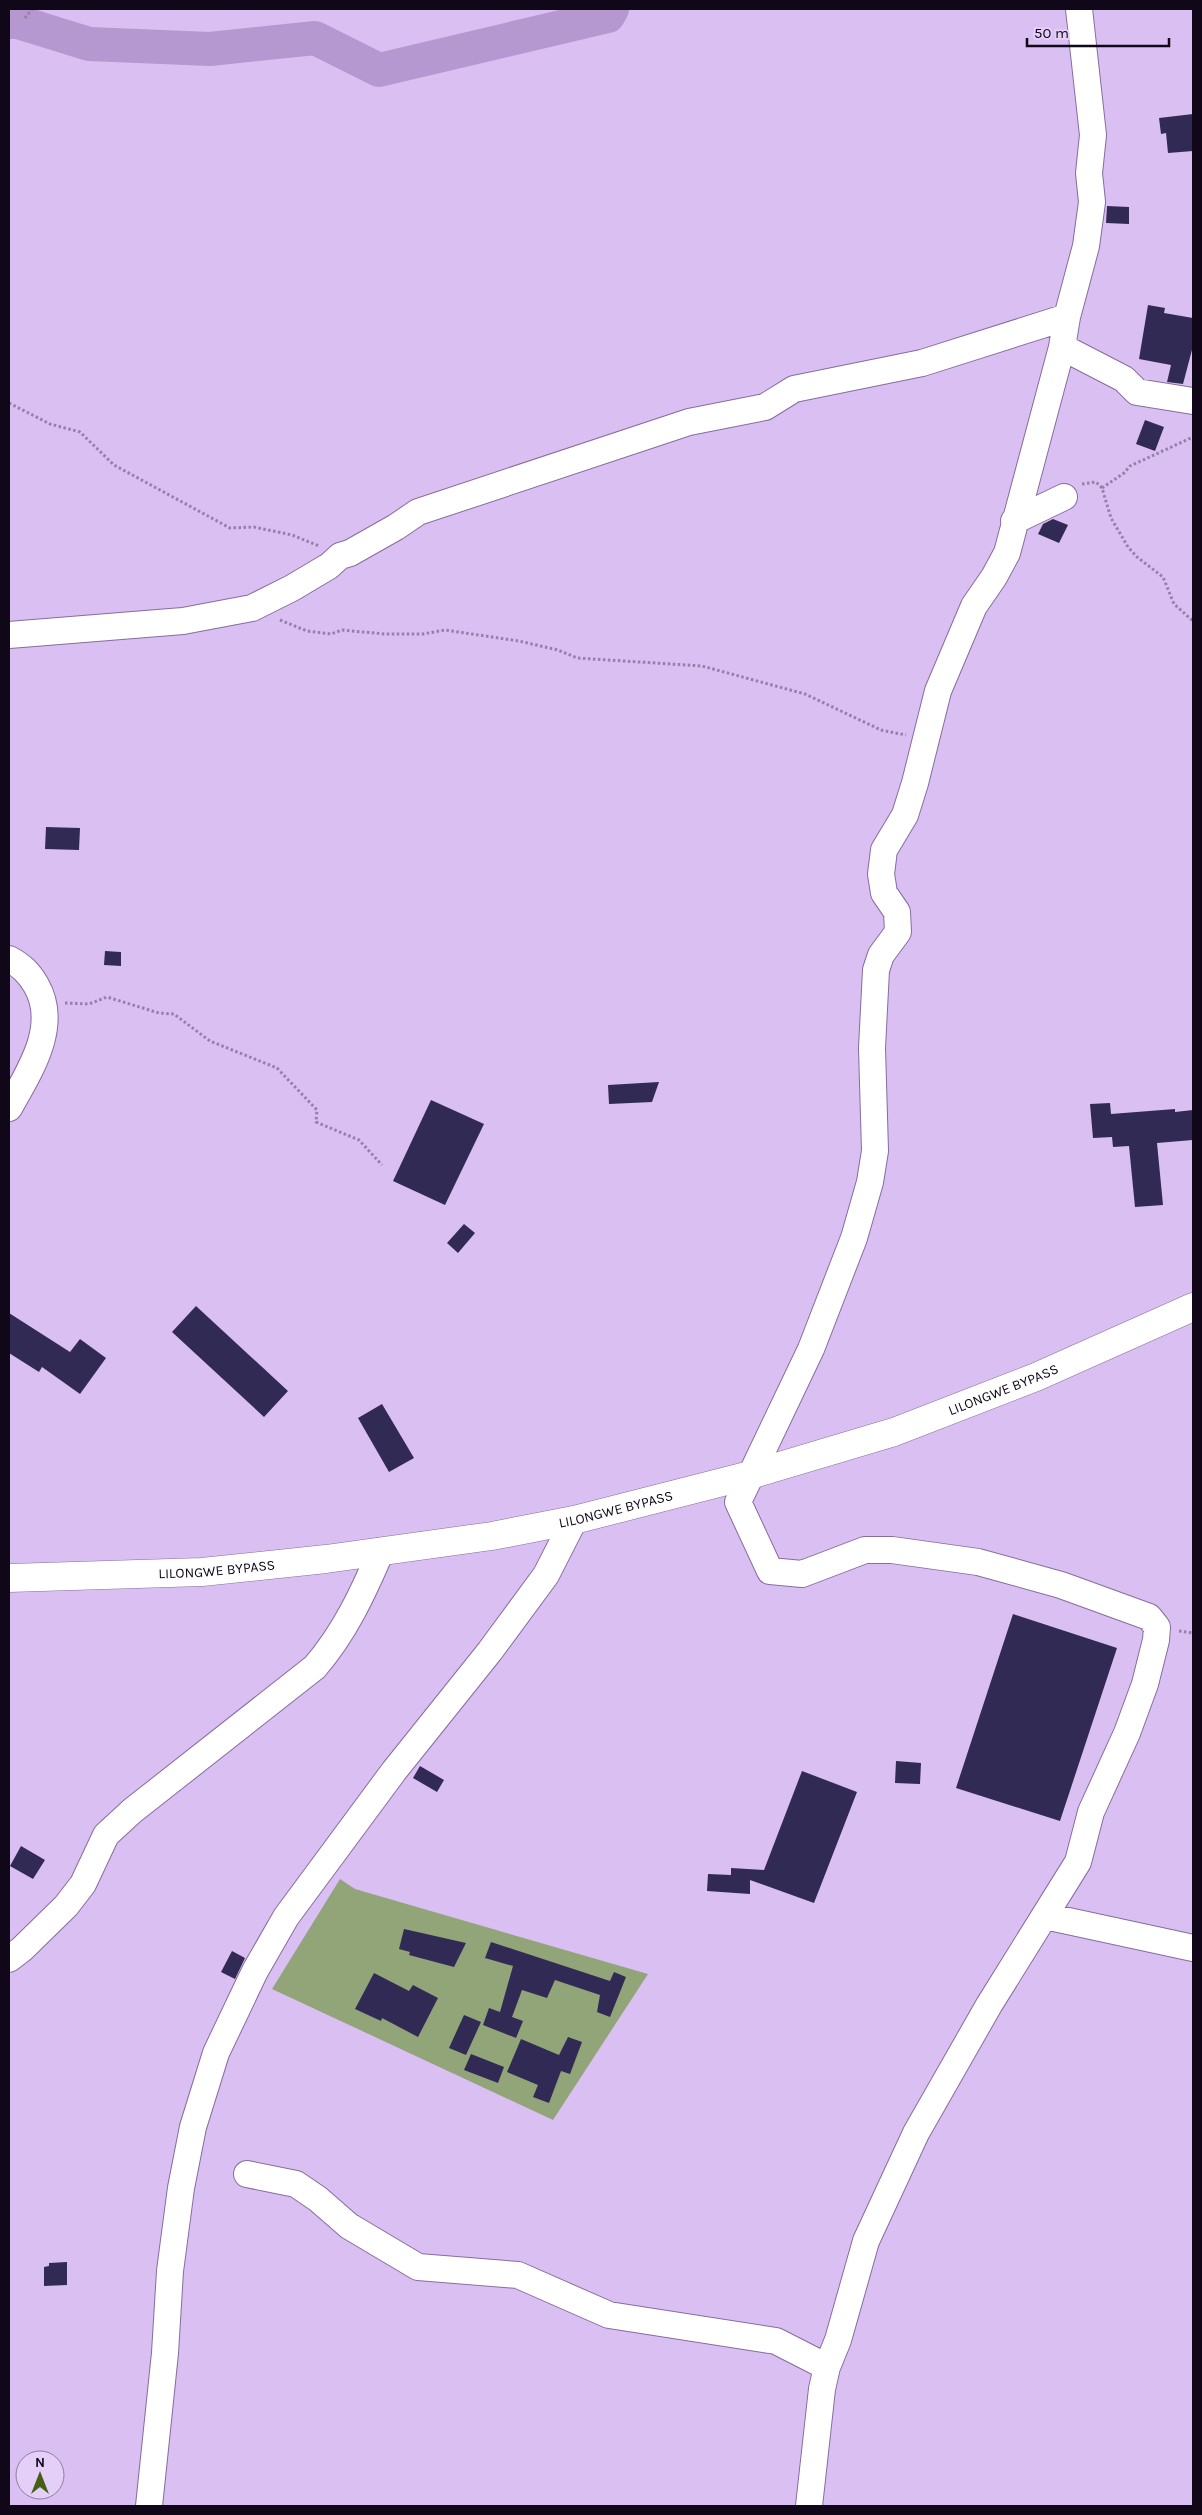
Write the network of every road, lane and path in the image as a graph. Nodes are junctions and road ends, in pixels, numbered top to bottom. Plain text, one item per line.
1 (32, 9) edge
2 (1079, 9) edge
3 (26, 18) dead end
4 (1067, 317) junction
5 (1062, 347) junction
6 (1193, 401) edge
7 (9, 403) edge
8 (1193, 437) edge
9 (1102, 488) junction
10 (1064, 497) joint
11 (1014, 521) junction
12 (340, 556) junction
13 (252, 608) junction
14 (1193, 621) edge
15 (9, 634) edge
16 (926, 740) junction
17 (9, 959) edge
18 (40, 992) junction
19 (9, 1108) edge
20 (382, 1166) dead end
21 (1193, 1307) edge
22 (750, 1476) junction
23 (574, 1520) junction
24 (381, 1551) junction
25 (9, 1578) edge
26 (1045, 1916) junction
27 (1193, 1948) edge
28 (9, 1958) edge
29 (247, 2174) dead end
30 (827, 2367) junction
31 (149, 2506) edge
32 (809, 2506) edge

1 - 3 path
2 - 4 street
4 - 5 street
4 - 12 street
5 - 6 street
5 - 11 street
7 - 12 path
8 - 9 path
9 - 10 path
9 - 14 path
10 - 11 street
11 - 16 street
12 - 13 street
13 - 15 street
13 - 16 path
16 - 22 street
17 - 18 street
18 - 19 street
18 - 20 path
21 - 22 main road, LILONGWE BYPASS
22 - 23 main road, LILONGWE BYPASS
22 - 26 street
23 - 24 main road, LILONGWE BYPASS
23 - 31 street
24 - 25 main road, LILONGWE BYPASS
24 - 28 street
26 - 27 street
26 - 30 street
29 - 30 street
30 - 32 street

